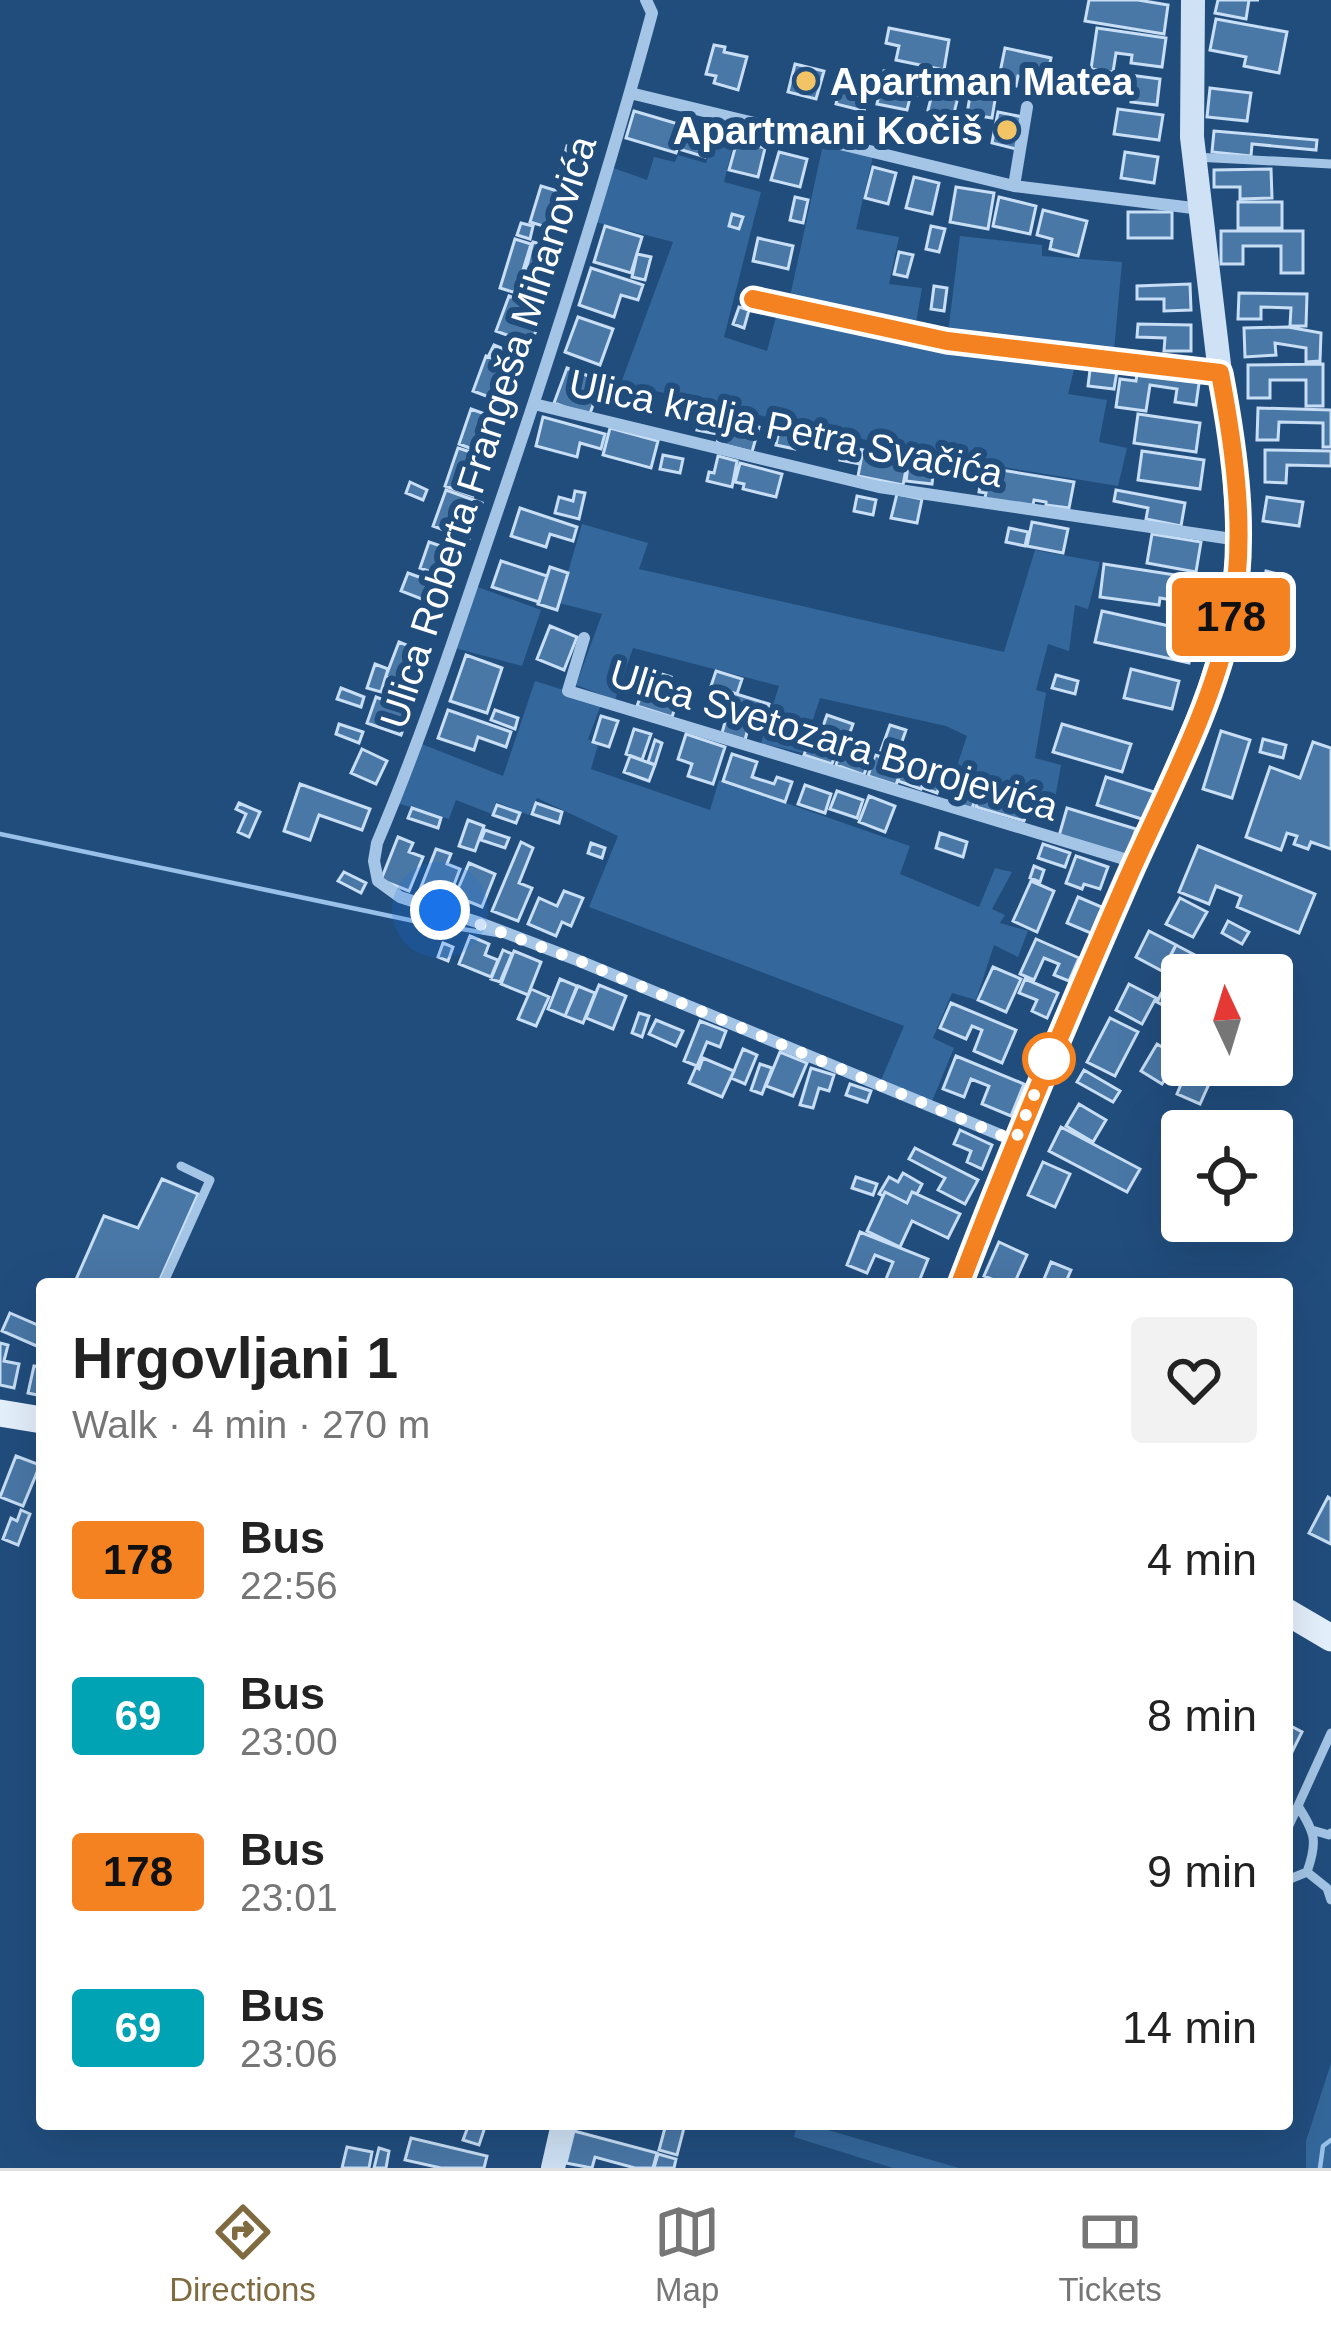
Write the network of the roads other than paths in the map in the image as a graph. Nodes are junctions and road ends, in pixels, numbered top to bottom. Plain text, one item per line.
1 (646, 0) edge
2 (1193, 0) edge
3 (631, 93) junction
4 (1027, 107) dead end
5 (1195, 157) junction
6 (1331, 164) edge
7 (1014, 186) junction
8 (1201, 209) junction
9 (753, 299) dead end
10 (1220, 373) junction
11 (534, 404) junction
12 (1239, 540) junction
13 (584, 638) dead end
14 (1135, 863) junction
15 (1015, 1141) junction
16 (182, 1166) dead end
17 (167, 1278) edge
18 (962, 1278) edge
19 (0, 1413) edge
20 (36, 1419) edge
21 (1293, 1616) edge
22 (1331, 1638) edge
23 (1331, 1733) edge
24 (1298, 1805) junction
25 (1293, 1816) edge
26 (1312, 1830) junction
27 (1331, 1833) edge
28 (1307, 1872) junction
29 (1293, 1878) edge
30 (1331, 1900) edge
31 (562, 2130) edge
32 (554, 2168) edge

1 - 3 street, Ulica Roberta Frangeša Mihanovića
2 - 5 main road
3 - 7 street
3 - 11 street, Ulica Roberta Frangeša Mihanovića
4 - 7 street
5 - 6 lane
5 - 8 main road
7 - 8 street
8 - 10 main road
9 - 10 lane
10 - 12 main road
11 - 12 street, Ulica kralja Petra Svačića
11 - 15 street, Ulica Roberta Frangeša Mihanovića
12 - 14 main road
13 - 14 street, Ulica Svetozara Borojevića
14 - 15 main road
15 - 18 main road
16 - 17 lane
19 - 20 main road
21 - 22 main road
23 - 24 lane
24 - 25 lane
24 - 26 lane
26 - 27 lane
26 - 28 lane
28 - 29 lane
28 - 30 lane
31 - 32 main road

